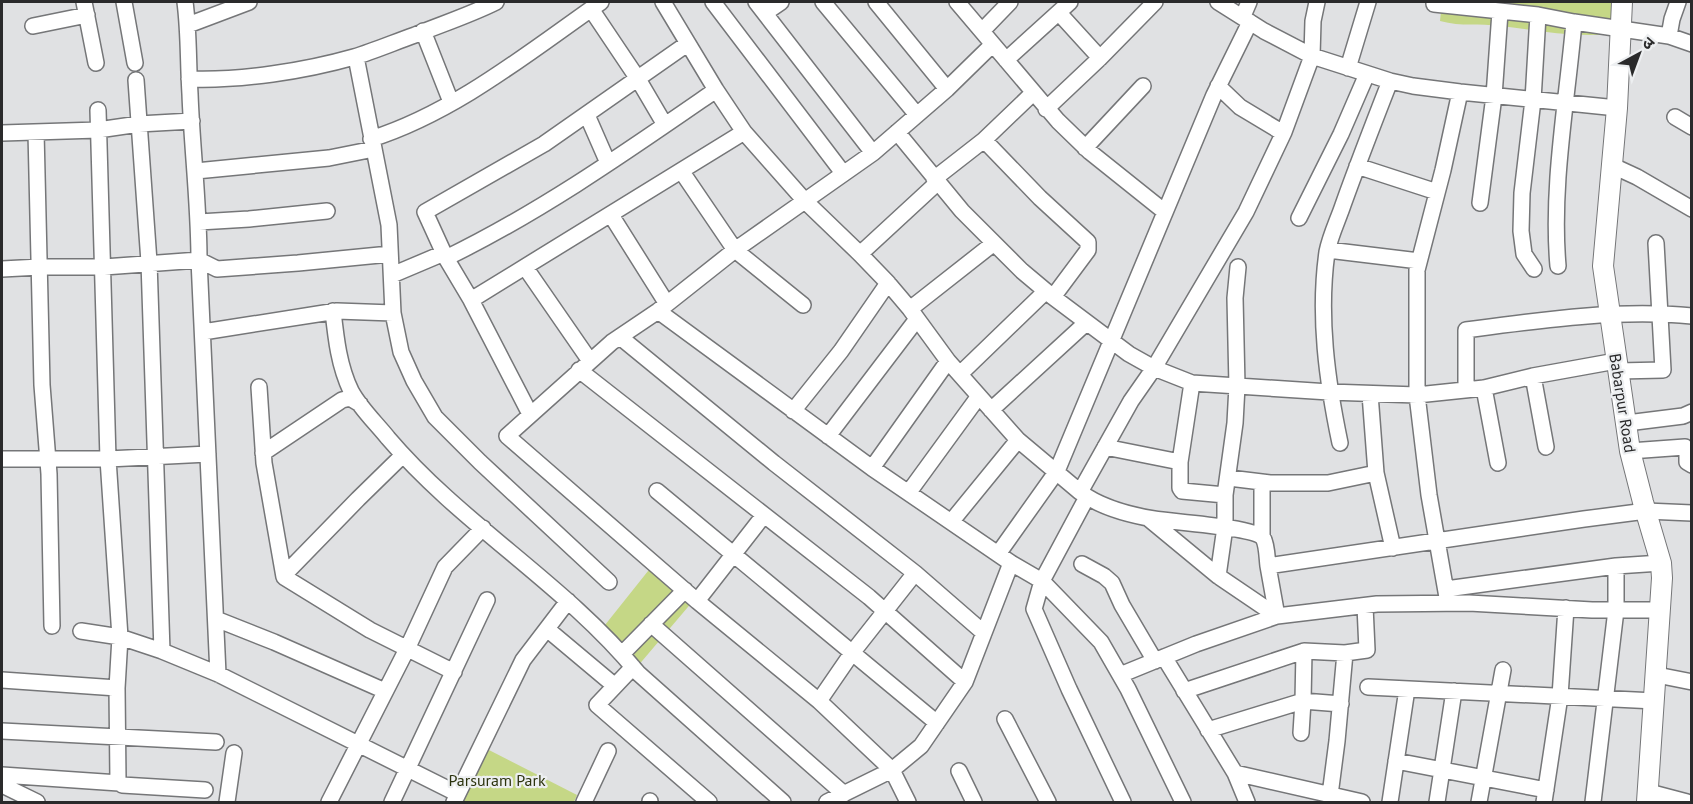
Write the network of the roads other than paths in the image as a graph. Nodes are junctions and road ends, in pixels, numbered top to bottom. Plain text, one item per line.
1 (124, 2) edge
2 (185, 2) edge
3 (249, 2) edge
4 (663, 2) edge
5 (713, 2) edge
6 (781, 2) edge
7 (822, 2) edge
8 (876, 2) edge
9 (957, 2) edge
10 (1010, 2) edge
11 (1070, 2) edge
12 (1155, 2) edge
13 (1218, 2) edge
14 (1249, 2) edge
15 (1317, 2) edge
16 (1368, 2) edge
17 (1622, 2) edge
18 (1678, 2) edge
19 (490, 3) edge
20 (1434, 4) dead end
21 (596, 5) edge
22 (760, 7) edge
23 (85, 8) edge
24 (1500, 12) junction
25 (1059, 13) junction
26 (1538, 15) junction
27 (1246, 19) junction
28 (1574, 22) junction
29 (188, 25) junction
30 (33, 26) dead end
31 (1621, 28) junction
32 (423, 31) junction
33 (982, 31) junction
34 (1669, 36) junction
35 (687, 44) junction
36 (992, 45) junction
37 (1692, 45) edge
38 (1312, 56) junction
39 (356, 57) junction
40 (1100, 58) junction
41 (1006, 60) junction
42 (96, 63) dead end
43 (135, 63) dead end
44 (1348, 68) junction
45 (1367, 74) junction
46 (189, 79) junction
47 (136, 80) dead end
48 (638, 80) junction
49 (1390, 81) junction
50 (1143, 86) dead end
51 (1218, 87) junction
52 (947, 89) junction
53 (716, 90) junction
54 (1033, 93) junction
55 (1460, 93) junction
56 (1494, 96) junction
57 (1533, 100) junction
58 (451, 102) junction
59 (1566, 104) junction
60 (1617, 108) junction
61 (1046, 109) junction
62 (98, 110) dead end
63 (587, 115) junction
64 (917, 115) junction
65 (1675, 117) dead end
66 (192, 121) junction
67 (139, 124) junction
68 (665, 125) junction
69 (1692, 127) edge
70 (98, 130) junction
71 (36, 132) junction
72 (744, 132) junction
73 (897, 132) junction
74 (2, 133) edge
75 (1283, 134) junction
76 (984, 140) junction
77 (372, 144) junction
78 (1085, 148) junction
79 (873, 153) junction
80 (608, 163) junction
81 (1611, 165) junction
82 (1357, 166) junction
83 (196, 171) junction
84 (682, 172) junction
85 (843, 173) junction
86 (936, 181) junction
87 (1437, 192) junction
88 (805, 201) junction
89 (1480, 203) dead end
90 (1692, 209) edge
91 (327, 211) dead end
92 (1165, 212) junction
93 (612, 215) junction
94 (1299, 218) dead end
95 (199, 222) junction
96 (994, 243) junction
97 (1656, 243) dead end
98 (735, 250) junction
99 (1328, 250) junction
100 (390, 254) junction
101 (860, 254) junction
102 (445, 256) junction
103 (199, 260) junction
104 (1419, 261) junction
105 (149, 262) junction
106 (1557, 266) dead end
107 (40, 267) junction
108 (104, 267) junction
109 (525, 267) junction
110 (1238, 267) dead end
111 (2, 269) edge
112 (1534, 269) dead end
113 (392, 274) junction
114 (888, 283) junction
115 (1049, 294) junction
116 (471, 300) junction
117 (803, 305) dead end
118 (662, 308) junction
119 (333, 311) junction
120 (393, 313) junction
121 (1659, 313) junction
122 (914, 314) junction
123 (1609, 315) junction
124 (1692, 316) edge
125 (1086, 323) junction
126 (203, 332) junction
127 (620, 337) junction
128 (1112, 343) junction
129 (948, 361) junction
130 (584, 365) junction
131 (1617, 366) junction
132 (1154, 368) junction
133 (960, 374) junction
134 (1533, 376) junction
135 (1192, 383) junction
136 (1237, 386) junction
137 (259, 387) dead end
138 (1485, 388) junction
139 (1466, 390) junction
140 (1329, 392) junction
141 (1370, 394) junction
142 (1417, 395) junction
143 (979, 396) junction
144 (360, 404) junction
145 (991, 410) junction
146 (793, 411) junction
147 (1692, 412) edge
148 (530, 414) junction
149 (1627, 423) junction
150 (828, 436) junction
151 (1018, 440) junction
152 (1340, 443) dead end
153 (1105, 447) junction
154 (1546, 447) dead end
155 (1630, 451) junction
156 (263, 453) junction
157 (208, 454) junction
158 (403, 455) junction
159 (156, 457) junction
160 (2, 459) edge
161 (48, 459) junction
162 (108, 459) junction
163 (1180, 462) junction
164 (1498, 463) dead end
165 (1692, 465) edge
166 (872, 468) junction
167 (1057, 471) junction
168 (1376, 473) junction
169 (1229, 478) junction
170 (1262, 482) junction
171 (657, 491) dead end
172 (909, 492) junction
173 (1084, 495) junction
174 (1226, 495) junction
175 (1646, 512) junction
176 (1692, 513) edge
177 (764, 515) junction
178 (1147, 518) junction
179 (951, 522) junction
180 (1225, 527) junction
181 (483, 528) junction
182 (1262, 537) junction
183 (1437, 540) junction
184 (1393, 548) junction
185 (998, 554) junction
186 (734, 556) junction
187 (1011, 563) junction
188 (1661, 563) junction
189 (1082, 564) dead end
190 (1268, 566) junction
191 (1616, 566) junction
192 (915, 573) junction
193 (284, 575) junction
194 (1218, 576) junction
195 (1042, 581) junction
196 (609, 582) dead end
197 (685, 590) junction
198 (1447, 596) junction
199 (487, 600) dead end
200 (697, 601) junction
201 (568, 602) junction
202 (1365, 606) junction
203 (1566, 608) junction
204 (1616, 610) junction
205 (1661, 610) junction
206 (886, 612) junction
207 (1276, 616) junction
208 (216, 619) junction
209 (651, 624) junction
210 (52, 626) dead end
211 (547, 629) junction
212 (81, 631) dead end
213 (984, 633) junction
214 (120, 637) junction
215 (407, 649) junction
216 (162, 651) junction
217 (1304, 651) junction
218 (852, 653) junction
219 (1345, 653) junction
220 (622, 654) junction
221 (1160, 659) junction
222 (633, 667) junction
223 (1503, 670) dead end
224 (454, 672) junction
225 (218, 674) junction
226 (1120, 675) junction
227 (1657, 675) junction
228 (2, 680) edge
229 (964, 682) junction
230 (1692, 682) edge
231 (615, 686) junction
232 (1368, 687) dead end
233 (117, 688) junction
234 (1407, 689) junction
235 (385, 691) junction
236 (1184, 691) junction
237 (1454, 691) junction
238 (1499, 693) junction
239 (1560, 696) junction
240 (1606, 698) junction
241 (819, 701) junction
242 (1303, 701) junction
243 (1655, 701) junction
244 (1341, 704) junction
245 (1005, 719) dead end
246 (937, 723) junction
247 (1208, 730) junction
248 (2, 731) edge
249 (1301, 733) dead end
250 (116, 736) junction
251 (216, 742) dead end
252 (357, 744) junction
253 (608, 752) dead end
254 (234, 753) dead end
255 (1396, 761) junction
256 (407, 769) junction
257 (892, 770) junction
258 (959, 771) dead end
259 (1443, 771) junction
260 (1235, 773) junction
261 (2, 775) edge
262 (1483, 777) junction
263 (119, 783) junction
264 (2, 785) edge
265 (205, 790) dead end
266 (844, 794) junction
267 (1545, 796) edge
268 (1648, 797) edge
269 (456, 798) edge
270 (1340, 799) edge
271 (37, 802) edge
272 (227, 802) edge
273 (329, 802) edge
274 (392, 802) edge
275 (584, 802) edge
276 (709, 802) edge
277 (783, 802) edge
278 (827, 802) edge
279 (908, 802) edge
280 (974, 802) edge
281 (1048, 802) edge
282 (1123, 802) edge
283 (1183, 802) edge
284 (1247, 802) edge
285 (1362, 802) edge
286 (1390, 802) edge
287 (1437, 802) edge
288 (1479, 802) edge
289 (1593, 802) edge
290 (1687, 802) edge

1 - 43 street
2 - 29 street
3 - 29 street
4 - 35 street
5 - 85 street
6 - 22 street
7 - 64 street
8 - 52 street
9 - 33 street
10 - 33 street
11 - 25 street
12 - 40 street
13 - 27 street
14 - 27 street
15 - 38 street
16 - 44 street
17 - 31 street, Babarpur Road
18 - 34 street
19 - 32 street
20 - 24 street
21 - 48 street
21 - 58 street
22 - 79 street
23 - 30 street
23 - 42 street
24 - 26 street
24 - 56 street
25 - 40 street
25 - 41 street
26 - 28 street
26 - 57 street
27 - 38 street
27 - 51 street
28 - 31 street
28 - 59 street
29 - 46 street
31 - 34 street
31 - 60 street, Babarpur Road
32 - 39 street
32 - 58 street
33 - 36 street
34 - 37 street
35 - 48 street
35 - 53 street
36 - 41 street
36 - 52 street
38 - 44 street
38 - 75 street
39 - 46 street
39 - 77 street
40 - 61 street
41 - 54 street
44 - 45 street
45 - 49 street
45 - 94 street
46 - 66 street
47 - 67 street
48 - 63 street
48 - 68 street
49 - 55 street
49 - 82 street
50 - 78 street
51 - 75 street
51 - 92 street
52 - 64 street
53 - 68 street
53 - 72 street
54 - 61 street
54 - 76 street
55 - 56 street
55 - 87 street
56 - 57 street
56 - 89 street
57 - 59 street
57 - 112 street
58 - 77 street
59 - 60 street
59 - 106 street
60 - 81 street, Babarpur Road
61 - 78 street
62 - 70 street
63 - 80 street
63 - 102 street
64 - 73 street
65 - 69 street
66 - 67 street
66 - 83 street
67 - 70 street
67 - 105 street
68 - 80 street
70 - 71 street
70 - 108 street
71 - 74 street
71 - 107 street
72 - 84 street
72 - 88 street
73 - 79 street
73 - 86 street
75 - 132 street
76 - 86 street
76 - 115 street
77 - 83 street
77 - 100 street
78 - 92 street
79 - 85 street
80 - 102 street
81 - 90 street
81 - 123 street, Babarpur Road
82 - 87 street
82 - 99 street
83 - 95 street
84 - 93 street
84 - 98 street
85 - 88 street
86 - 96 street
86 - 101 street
87 - 104 street
88 - 98 street
88 - 101 street
91 - 95 street
92 - 128 street
93 - 109 street
93 - 118 street
95 - 103 street
96 - 115 street
96 - 122 street
97 - 121 street
98 - 117 street
98 - 118 street
99 - 104 street
99 - 140 street
100 - 103 street
100 - 113 street
101 - 114 street
102 - 113 street
102 - 116 street
103 - 105 street
103 - 126 street
104 - 142 street
105 - 108 street
105 - 159 street
107 - 108 street
107 - 111 street
107 - 161 street
108 - 162 street
109 - 116 street
109 - 130 street
110 - 136 street
113 - 120 street
114 - 122 street
114 - 146 street
115 - 125 street
115 - 133 street
116 - 148 street
118 - 127 street
118 - 146 street
119 - 120 street
119 - 126 street
119 - 144 street
120 - 196 street
121 - 123 street
121 - 124 street
121 - 131 street
122 - 129 street
122 - 150 street
123 - 131 street, Babarpur Road
123 - 139 street
125 - 128 street
125 - 145 street
126 - 157 street
127 - 130 street
127 - 192 street
128 - 132 street
128 - 167 street
129 - 133 street
129 - 166 street
130 - 148 street
130 - 177 street
131 - 134 street
131 - 149 street, Babarpur Road
132 - 135 street
132 - 153 street
133 - 143 street
134 - 138 street
134 - 154 street
135 - 136 street
135 - 163 street
136 - 140 street
136 - 169 street
137 - 156 street
138 - 139 street
138 - 164 street
139 - 142 street
140 - 141 street
140 - 152 street
141 - 142 street
141 - 168 street
142 - 183 street
143 - 145 street
143 - 172 street
144 - 156 street
144 - 158 street
145 - 151 street
146 - 150 street
147 - 149 street
148 - 197 street
149 - 155 street, Babarpur Road
150 - 166 street
151 - 167 street
151 - 179 street
153 - 163 street
153 - 173 street
155 - 165 street
155 - 175 street, Babarpur Road
156 - 193 street
157 - 159 street
157 - 208 street
158 - 181 street
158 - 193 street
159 - 162 street
159 - 216 street
160 - 161 street
161 - 162 street
161 - 210 street
162 - 214 street
163 - 174 street
166 - 172 street
167 - 173 street
167 - 185 street
168 - 170 street
168 - 184 street
169 - 170 street
169 - 174 street
170 - 182 street
171 - 186 street
172 - 179 street
173 - 178 street
173 - 195 street
174 - 180 street
175 - 176 street
175 - 183 street
175 - 188 street, Babarpur Road
177 - 186 street
177 - 206 street
178 - 180 street
178 - 194 street
179 - 185 street
180 - 182 street
180 - 194 street
181 - 201 street
181 - 215 street
182 - 190 street
183 - 184 street
183 - 198 street
184 - 190 street
185 - 187 street
186 - 200 street
186 - 218 street
187 - 195 street
187 - 213 street
188 - 191 street
188 - 205 street, Babarpur Road
189 - 221 street
190 - 207 street
191 - 198 street
191 - 204 street
192 - 206 street
192 - 213 street
193 - 215 street
194 - 207 street
195 - 226 street
195 - 282 street
197 - 200 street
197 - 209 street
198 - 202 street
198 - 203 street
199 - 224 street
200 - 241 street
201 - 211 street
201 - 220 street
202 - 207 street
202 - 219 street
203 - 204 street
203 - 239 street
204 - 205 street
204 - 240 street
205 - 227 street, Babarpur Road
206 - 218 street
206 - 229 street
207 - 221 street
208 - 225 street
208 - 235 street
209 - 220 street
209 - 266 street
211 - 231 street
211 - 269 street
212 - 214 street
213 - 229 street
214 - 216 street
214 - 233 street
215 - 224 street
215 - 235 street
216 - 225 street
217 - 219 street
217 - 236 street
217 - 242 street
218 - 241 street
218 - 246 street
219 - 244 street
220 - 222 street
221 - 226 street
221 - 236 street
222 - 231 street
222 - 277 street
223 - 238 street
224 - 256 street
225 - 252 street
226 - 283 street
227 - 230 street
227 - 243 street, Babarpur Road
228 - 233 street
229 - 246 street
231 - 276 street
232 - 234 street
233 - 250 street
234 - 237 street
234 - 255 street
235 - 252 street
236 - 247 street
237 - 238 street
237 - 259 street
238 - 239 street
238 - 262 street
239 - 240 street
239 - 267 street
240 - 243 street
240 - 289 street
241 - 257 street
242 - 244 street
242 - 247 street
242 - 249 street
243 - 268 street, Babarpur Road
244 - 270 street
245 - 281 street
246 - 257 street
247 - 260 street
248 - 250 street
250 - 251 street
250 - 263 street
252 - 256 street
252 - 273 street
253 - 275 street
254 - 272 street
255 - 259 street
255 - 286 street
256 - 269 street
256 - 274 street
257 - 266 street
257 - 279 street
258 - 280 street
259 - 262 street
259 - 287 street
260 - 270 street
260 - 284 street
261 - 263 street
262 - 267 street
262 - 288 street
263 - 265 street
264 - 271 street
266 - 278 street
268 - 290 street
270 - 285 street

